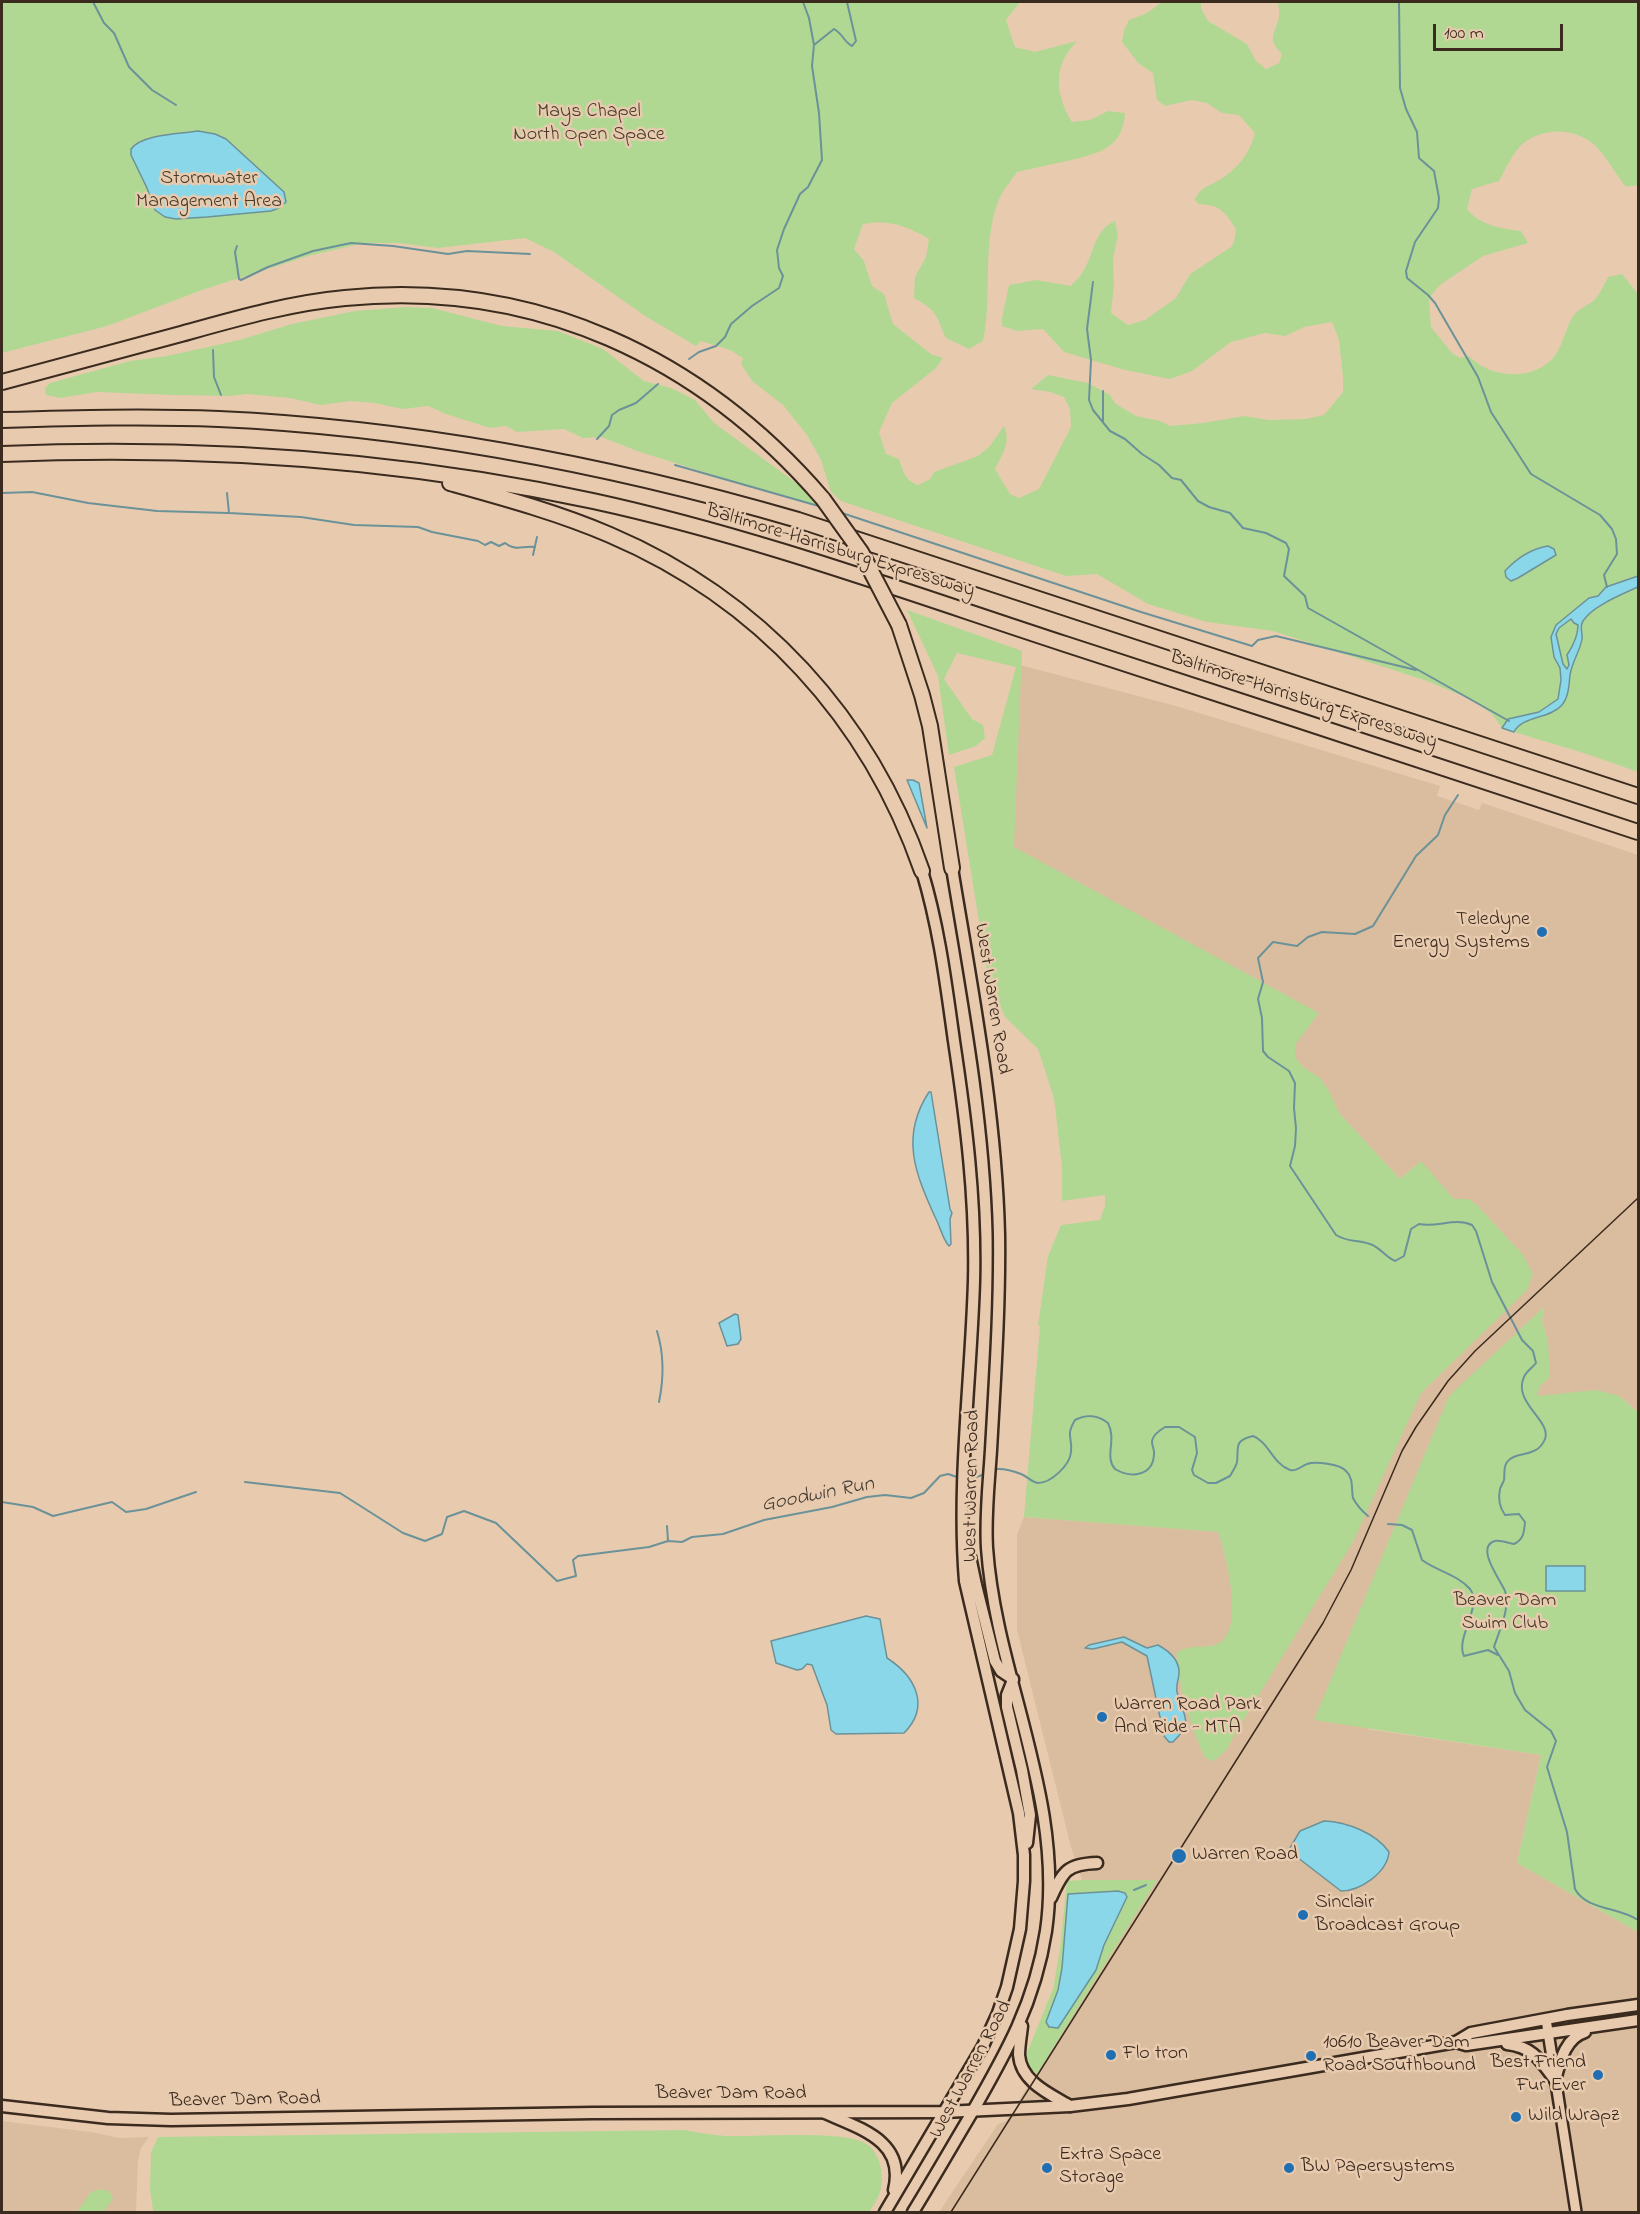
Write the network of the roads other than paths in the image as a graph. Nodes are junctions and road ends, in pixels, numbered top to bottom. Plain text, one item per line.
1 (2, 382) edge
2 (2, 420) edge
3 (2, 454) edge
4 (402, 469) junction
5 (1638, 796) edge
6 (1638, 832) edge
7 (952, 868) joint
8 (922, 872) joint
9 (963, 1517) junction
10 (1013, 1679) junction
11 (1097, 1863) dead end
12 (1024, 1881) junction
13 (1049, 1903) junction
14 (1638, 2005) edge
15 (1022, 2019) junction
16 (1546, 2019) junction
17 (1638, 2020) edge
18 (1603, 2026) junction
19 (1548, 2035) junction
20 (1492, 2041) junction
21 (1456, 2042) junction
22 (1555, 2080) junction
23 (2, 2106) edge
24 (1070, 2106) junction
25 (972, 2111) junction
26 (944, 2112) junction
27 (825, 2113) junction
28 (891, 2201) junction
29 (885, 2212) edge
30 (913, 2212) edge
31 (1576, 2212) edge

1 - 7 highway, bridge
2 - 5 highway, Baltimore-Harrisburg Expressway
3 - 4 highway, Baltimore-Harrisburg Expressway
4 - 6 highway, Baltimore-Harrisburg Expressway
4 - 8 highway
7 - 10 main road, West Warren Road
8 - 9 main road, West Warren Road
9 - 10 main road
9 - 12 main road, West Warren Road
10 - 12 main road
10 - 13 main road, West Warren Road
11 - 13 main road
12 - 26 main road, West Warren Road
13 - 15 main road, West Warren Road
14 - 16 main road, Beaver Dam Road
15 - 24 main road
15 - 25 main road, West Warren Road
16 - 19 street
16 - 21 main road, Beaver Dam Road
17 - 18 main road, Beaver Dam Road
18 - 19 main road, Beaver Dam Road
18 - 22 main road
19 - 20 main road, Beaver Dam Road
19 - 22 street
20 - 21 main road, Beaver Dam Road
20 - 22 main road
21 - 24 main road, Beaver Dam Road
22 - 31 street
23 - 27 main road, Beaver Dam Road
24 - 25 main road, Beaver Dam Road
25 - 26 main road, Beaver Dam Road
25 - 30 main road, West Warren Road
26 - 27 main road, Beaver Dam Road
26 - 28 main road, West Warren Road
27 - 28 main road
28 - 29 main road, West Warren Road

